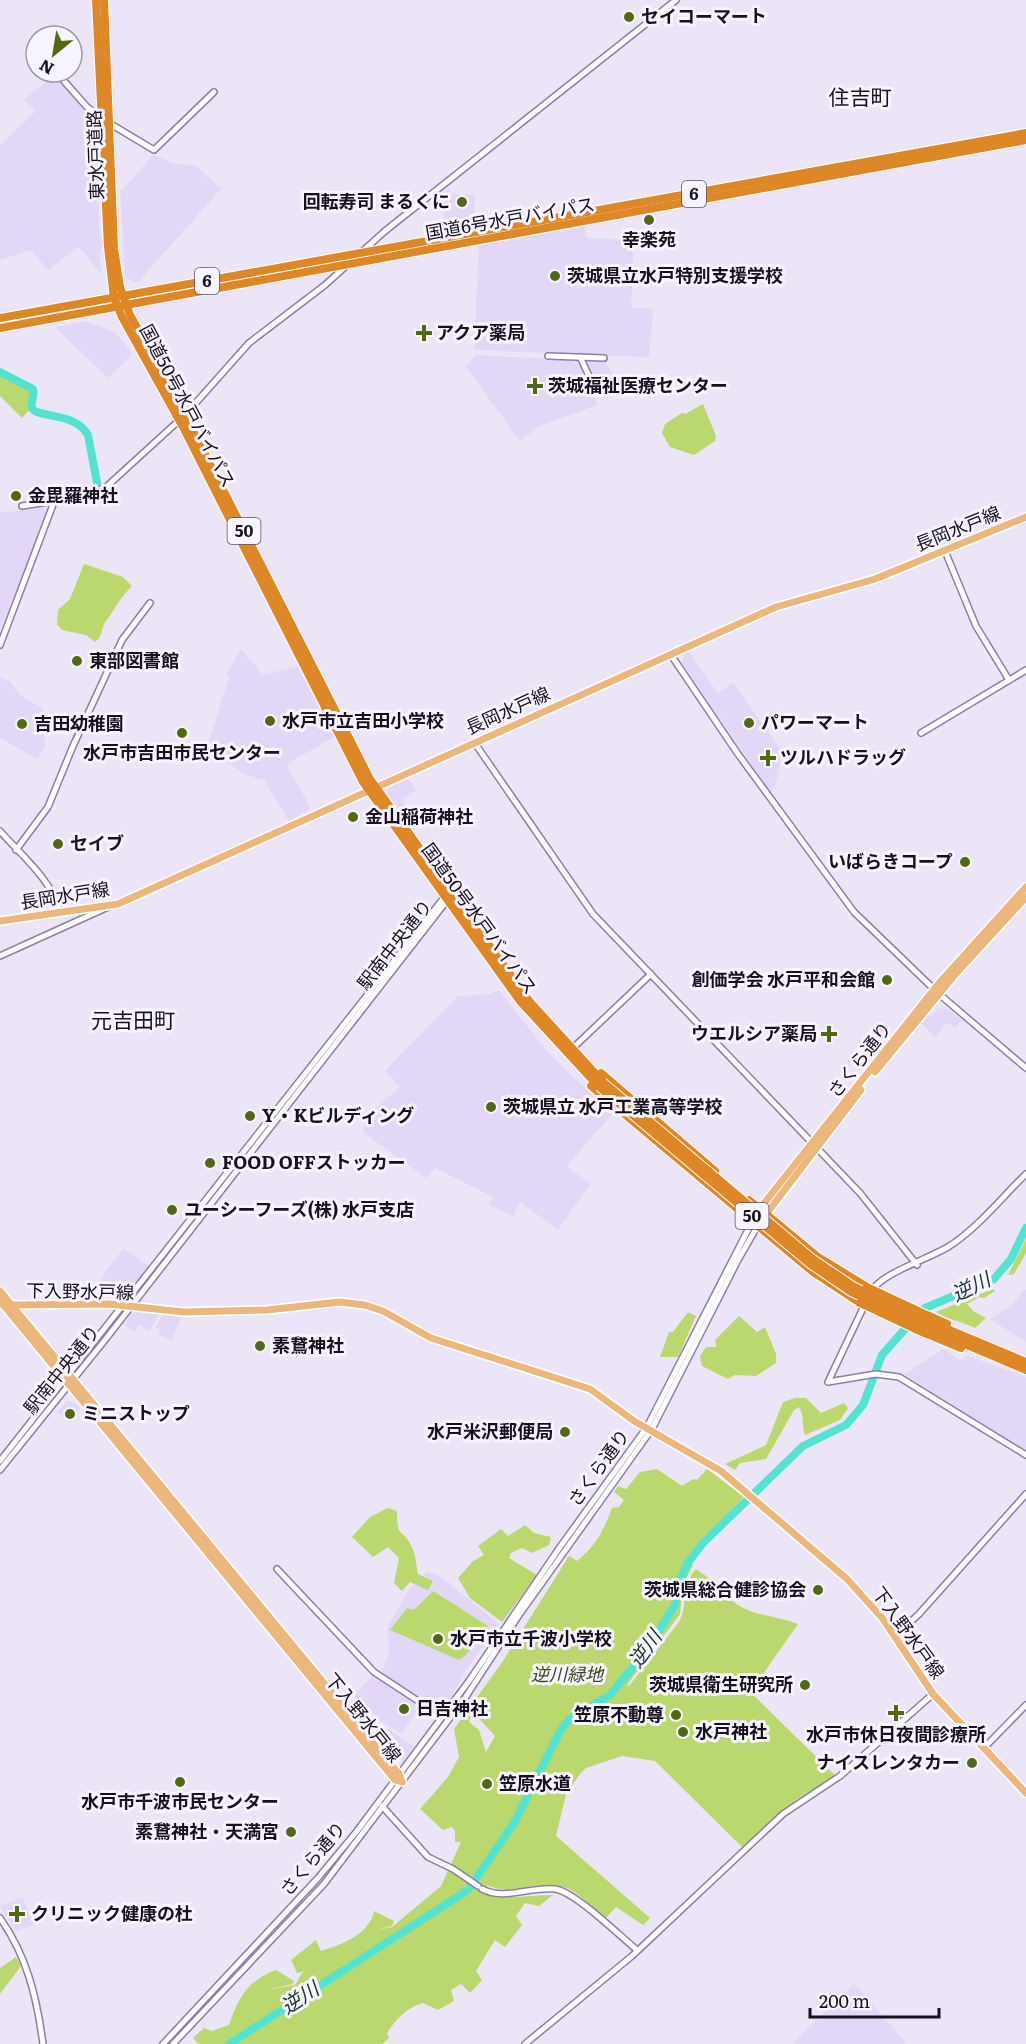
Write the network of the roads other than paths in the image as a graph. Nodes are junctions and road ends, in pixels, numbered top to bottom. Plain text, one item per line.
1 (96, 0) edge
2 (104, 0) edge
3 (676, 0) edge
4 (67, 84) edge
5 (214, 92) dead end
6 (103, 118) junction
7 (111, 124) junction
8 (1026, 133) edge
9 (1026, 140) edge
10 (362, 252) junction
11 (347, 266) junction
12 (118, 297) junction
13 (122, 308) junction
14 (0, 318) edge
15 (0, 328) edge
16 (549, 356) dead end
17 (580, 357) junction
18 (604, 358) dead end
19 (592, 382) dead end
20 (182, 418) junction
21 (54, 502) junction
22 (22, 506) dead end
23 (1026, 517) edge
24 (945, 551) junction
25 (150, 603) dead end
26 (0, 645) edge
27 (671, 655) junction
28 (1026, 670) edge
29 (1009, 680) junction
30 (921, 733) dead end
31 (474, 742) junction
32 (371, 788) junction
33 (0, 831) edge
34 (16, 849) junction
35 (1026, 887) edge
36 (447, 897) junction
37 (1026, 897) edge
38 (108, 907) junction
39 (60, 913) junction
40 (0, 921) edge
41 (0, 956) edge
42 (651, 974) junction
43 (936, 992) junction
44 (529, 1006) junction
45 (574, 1047) junction
46 (1026, 1068) edge
47 (815, 1145) junction
48 (1026, 1174) edge
49 (763, 1211) junction
50 (754, 1224) junction
51 (917, 1264) junction
52 (0, 1290) edge
53 (2, 1303) edge
54 (13, 1306) junction
55 (128, 1306) junction
56 (921, 1322) junction
57 (1023, 1365) edge
58 (69, 1380) junction
59 (650, 1428) junction
60 (1026, 1455) edge
61 (0, 1461) edge
62 (0, 1470) edge
63 (1026, 1494) edge
64 (277, 1569) dead end
65 (895, 1636) junction
66 (933, 1694) junction
67 (1026, 1705) edge
68 (441, 1716) junction
69 (983, 1749) junction
70 (399, 1779) junction
71 (1026, 1793) edge
72 (378, 1803) junction
73 (384, 1808) junction
74 (0, 1918) edge
75 (637, 1950) junction
76 (43, 2044) edge
77 (164, 2044) edge
78 (173, 2044) edge
79 (525, 2044) edge

1 - 6 highway, 東水戸道路
2 - 7 highway, 東水戸道路
3 - 10 street
4 - 6 street
5 - 7 street
6 - 7 street
6 - 12 highway, 東水戸道路
7 - 12 highway, 東水戸道路
8 - 10 highway, 国道6号水戸バイパス / 6
9 - 11 highway, 国道6号水戸バイパス / 6
10 - 11 street
10 - 12 highway, 国道6号水戸バイパス / 6
11 - 13 highway, 国道6号水戸バイパス / 6
11 - 20 street
12 - 13 highway, 東水戸道路
12 - 14 highway, 国道6号水戸バイパス / 6
13 - 15 highway, 国道6号水戸バイパス / 6
13 - 20 highway, 国道50号水戸バイパス / 50
16 - 17 street
17 - 18 street
17 - 19 street
20 - 21 street
20 - 32 highway, 国道50号水戸バイパス / 50
21 - 22 street
21 - 26 street
23 - 24 main road, 長岡水戸線
24 - 27 main road, 長岡水戸線
24 - 29 street
25 - 34 street
27 - 31 main road, 長岡水戸線
27 - 43 street
28 - 29 street
29 - 30 street
31 - 32 main road, 長岡水戸線
31 - 42 street
32 - 36 highway, 国道50号水戸バイパス / 50
32 - 38 main road, 長岡水戸線
33 - 34 street
34 - 39 street
35 - 43 main road, さくら通り / 50
36 - 44 highway, 国道50号水戸バイパス / 50
36 - 55 street, 駅南中央通り
37 - 43 main road, さくら通り / 50
38 - 39 main road, 長岡水戸線
38 - 41 street
39 - 40 main road, 長岡水戸線
42 - 45 street
42 - 47 street
43 - 46 street
43 - 47 main road, さくら通り / 50
44 - 45 highway
44 - 50 highway
44 - 56 highway, 国道50号水戸バイパス / 50, bridge
45 - 49 highway
47 - 49 main road, さくら通り / 50
47 - 51 street
48 - 51 street
49 - 50 main road, さくら通り / 50
49 - 56 highway, bridge
50 - 56 highway, bridge
50 - 59 street, さくら通り
51 - 60 street
52 - 54 main road, 下入野水戸線
53 - 54 main road, 下入野水戸線
53 - 58 main road, 下入野水戸線
54 - 55 main road, 下入野水戸線
54 - 58 main road, 下入野水戸線
55 - 58 street, 駅南中央通り
55 - 59 main road, 下入野水戸線
56 - 57 highway, 国道50号水戸バイパス / 50
56 - 57 highway
58 - 61 street, 駅南中央通り
58 - 62 street, 駅南中央通り
58 - 70 main road, 下入野水戸線
59 - 65 main road, 下入野水戸線
59 - 68 street, さくら通り
59 - 70 street, さくら通り
63 - 65 street
64 - 68 street
65 - 66 main road, 下入野水戸線
66 - 69 main road, 下入野水戸線
66 - 75 street
67 - 69 street
68 - 70 street, さくら通り
69 - 71 main road, 下入野水戸線
70 - 72 street, さくら通り
70 - 73 street, さくら通り
72 - 73 street
72 - 77 street, さくら通り
73 - 75 street
73 - 78 street, さくら通り
74 - 76 street
75 - 79 street

